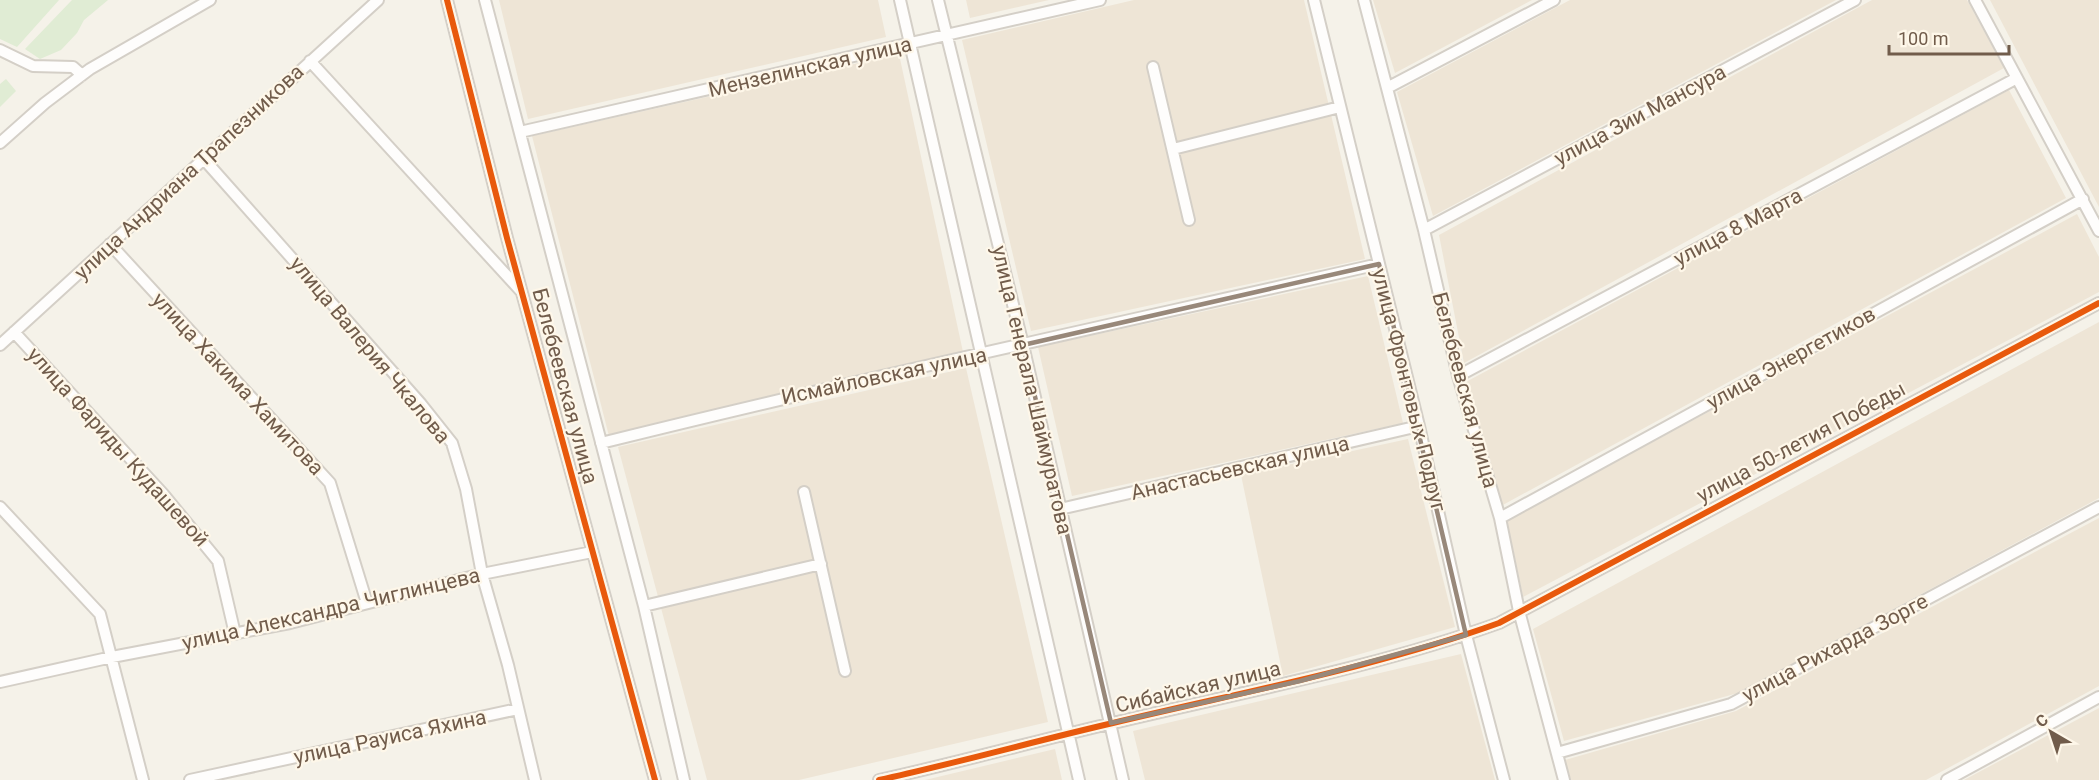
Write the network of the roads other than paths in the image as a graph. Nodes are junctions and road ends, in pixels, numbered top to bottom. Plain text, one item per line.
1 (210, 0) edge
2 (378, 0) edge
3 (447, 0) edge
4 (484, 0) edge
5 (900, 0) edge
6 (938, 0) edge
7 (1100, 0) edge
8 (1314, 0) edge
9 (1364, 0) edge
10 (1554, 0) edge
11 (1855, 0) edge
12 (1976, 0) edge
13 (946, 36) junction
14 (910, 45) junction
15 (0, 50) edge
16 (310, 61) junction
17 (1153, 68) dead end
18 (82, 75) junction
19 (2017, 78) junction
20 (1388, 88) junction
21 (1340, 107) junction
22 (520, 132) junction
23 (0, 143) edge
24 (1173, 149) junction
25 (202, 157) junction
26 (2083, 199) junction
27 (1189, 220) dead end
28 (1424, 230) junction
29 (2099, 231) edge
30 (110, 244) junction
31 (1379, 264) junction
32 (522, 292) junction
33 (2099, 303) edge
34 (14, 332) junction
35 (0, 345) edge
36 (1023, 345) junction
37 (983, 356) junction
38 (1458, 376) junction
39 (1419, 426) junction
40 (601, 443) junction
41 (804, 492) dead end
42 (0, 507) edge
43 (2099, 507) edge
44 (1060, 509) junction
45 (1500, 518) junction
46 (592, 552) junction
47 (821, 564) junction
48 (482, 574) junction
49 (367, 603) junction
50 (644, 606) junction
51 (1519, 611) junction
52 (236, 634) junction
53 (1466, 635) junction
54 (112, 657) junction
55 (845, 671) dead end
56 (0, 682) edge
57 (2099, 697) edge
58 (518, 710) junction
59 (1111, 723) junction
60 (1069, 735) junction
61 (1557, 753) junction
62 (143, 780) edge
63 (190, 780) edge
64 (535, 780) edge
65 (655, 780) edge
66 (684, 780) edge
67 (879, 780) edge
68 (1079, 780) edge
69 (1123, 780) edge
70 (1504, 780) edge
71 (1564, 780) edge
72 (1947, 780) edge

1 - 18 street
2 - 16 street, улица Андриана Трапезникова
3 - 32 street, Белебеевская улица
4 - 22 street, Белебеевская улица
5 - 14 street
6 - 13 street, улица Генерала Шаймуратова
7 - 13 street, Мензелинская улица
8 - 21 street, улица Фронтовых Подруг
9 - 20 street, Белебеевская улица
10 - 20 street
11 - 28 street, улица Зии Мансура
12 - 19 street
13 - 14 street, Мензелинская улица
13 - 36 street, улица Генерала Шаймуратова
14 - 22 street, Мензелинская улица
14 - 37 street
15 - 18 street
16 - 25 street, улица Андриана Трапезникова
16 - 32 street
17 - 24 street
18 - 23 street
19 - 26 street
19 - 38 street, улица 8 Марта
20 - 28 street, Белебеевская улица
21 - 24 street
21 - 31 street, улица Фронтовых Подруг
22 - 40 street, Белебеевская улица
24 - 27 street
25 - 30 street, улица Андриана Трапезникова
25 - 48 street, улица Валерия Чкалова
26 - 29 street
26 - 45 street, улица Энергетиков
28 - 38 street, Белебеевская улица
30 - 34 street, улица Андриана Трапезникова
30 - 49 street, улица Хакима Хамитова
31 - 36 street, Исмайловская улица
31 - 39 street, улица Фронтовых Подруг
32 - 46 street, Белебеевская улица
33 - 51 street, улица 50-летия Победы
34 - 35 street, улица Андриана Трапезникова
34 - 52 street, улица Фариды Кудашевой
36 - 37 street, Исмайловская улица
36 - 44 street, улица Генерала Шаймуратова
37 - 40 street, Исмайловская улица
37 - 60 street
38 - 45 street, Белебеевская улица
39 - 44 street, Анастасьевская улица
39 - 53 street, улица Фронтовых Подруг
40 - 50 street, Белебеевская улица
41 - 47 street
42 - 54 street
43 - 61 street, улица Рихарда Зорге
44 - 59 street, улица Генерала Шаймуратова
45 - 51 street, Белебеевская улица
46 - 48 street, улица Александра Чиглинцева
46 - 65 street, Белебеевская улица
47 - 50 street
47 - 55 street
48 - 49 street, улица Александра Чиглинцева
48 - 58 street, улица Валерия Чкалова
49 - 52 street, улица Александра Чиглинцева
50 - 66 street, Белебеевская улица
51 - 53 street, Сибайская улица
51 - 61 street, Белебеевская улица
52 - 54 street, улица Александра Чиглинцева
53 - 59 street, Сибайская улица
53 - 70 street, улица Фронтовых Подруг
54 - 56 street, улица Александра Чиглинцева
54 - 62 street
57 - 72 street
58 - 63 street, улица Рауиса Яхина
58 - 64 street, улица Валерия Чкалова
59 - 60 street, Сибайская улица
59 - 69 street, улица Генерала Шаймуратова
60 - 67 street, Сибайская улица
60 - 68 street
61 - 71 street, Белебеевская улица

